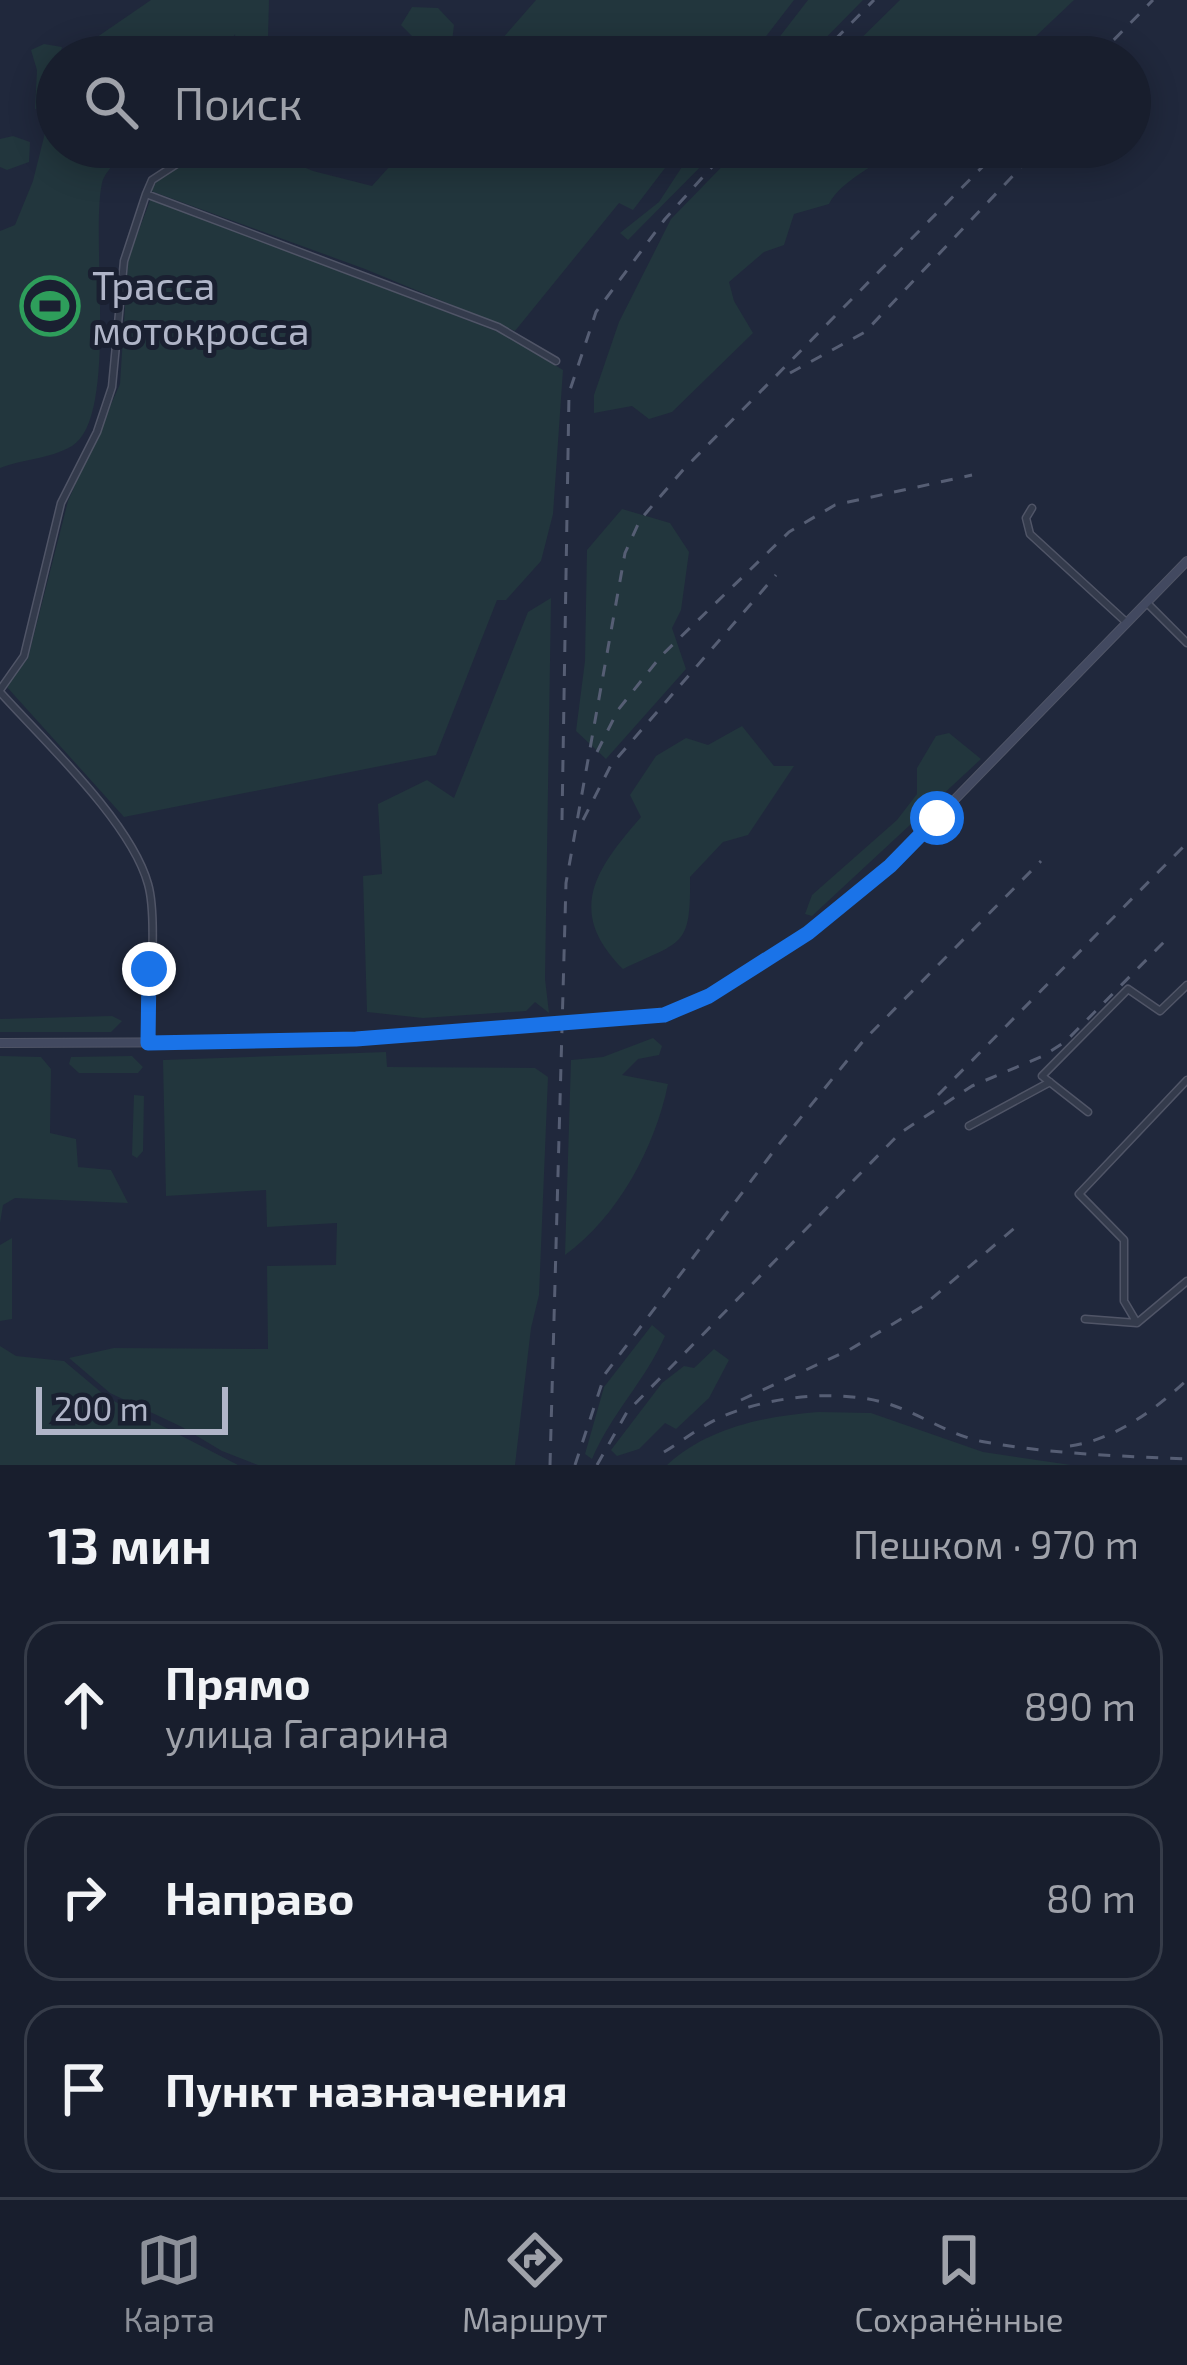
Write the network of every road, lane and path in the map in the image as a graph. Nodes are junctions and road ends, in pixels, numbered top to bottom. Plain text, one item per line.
1 (170, 168) edge
2 (146, 194) junction
3 (556, 361) dead end
4 (1032, 508) dead end
5 (1187, 561) edge
6 (1147, 603) junction
7 (1128, 623) junction
8 (1187, 643) edge
9 (0, 691) edge
10 (1187, 985) edge
11 (0, 1043) edge
12 (148, 1043) junction
13 (1187, 1080) edge
14 (1050, 1082) junction
15 (1088, 1112) dead end
16 (969, 1126) dead end
17 (1187, 1281) edge
18 (1085, 1318) dead end
19 (1137, 1323) junction

1 - 2 street
2 - 3 street
2 - 9 street
4 - 7 street
5 - 6 main road
6 - 7 main road
6 - 8 street
7 - 12 main road, bridge
9 - 12 street
10 - 14 street
11 - 12 main road
13 - 19 street
14 - 15 street
14 - 16 street
17 - 19 street
18 - 19 street

